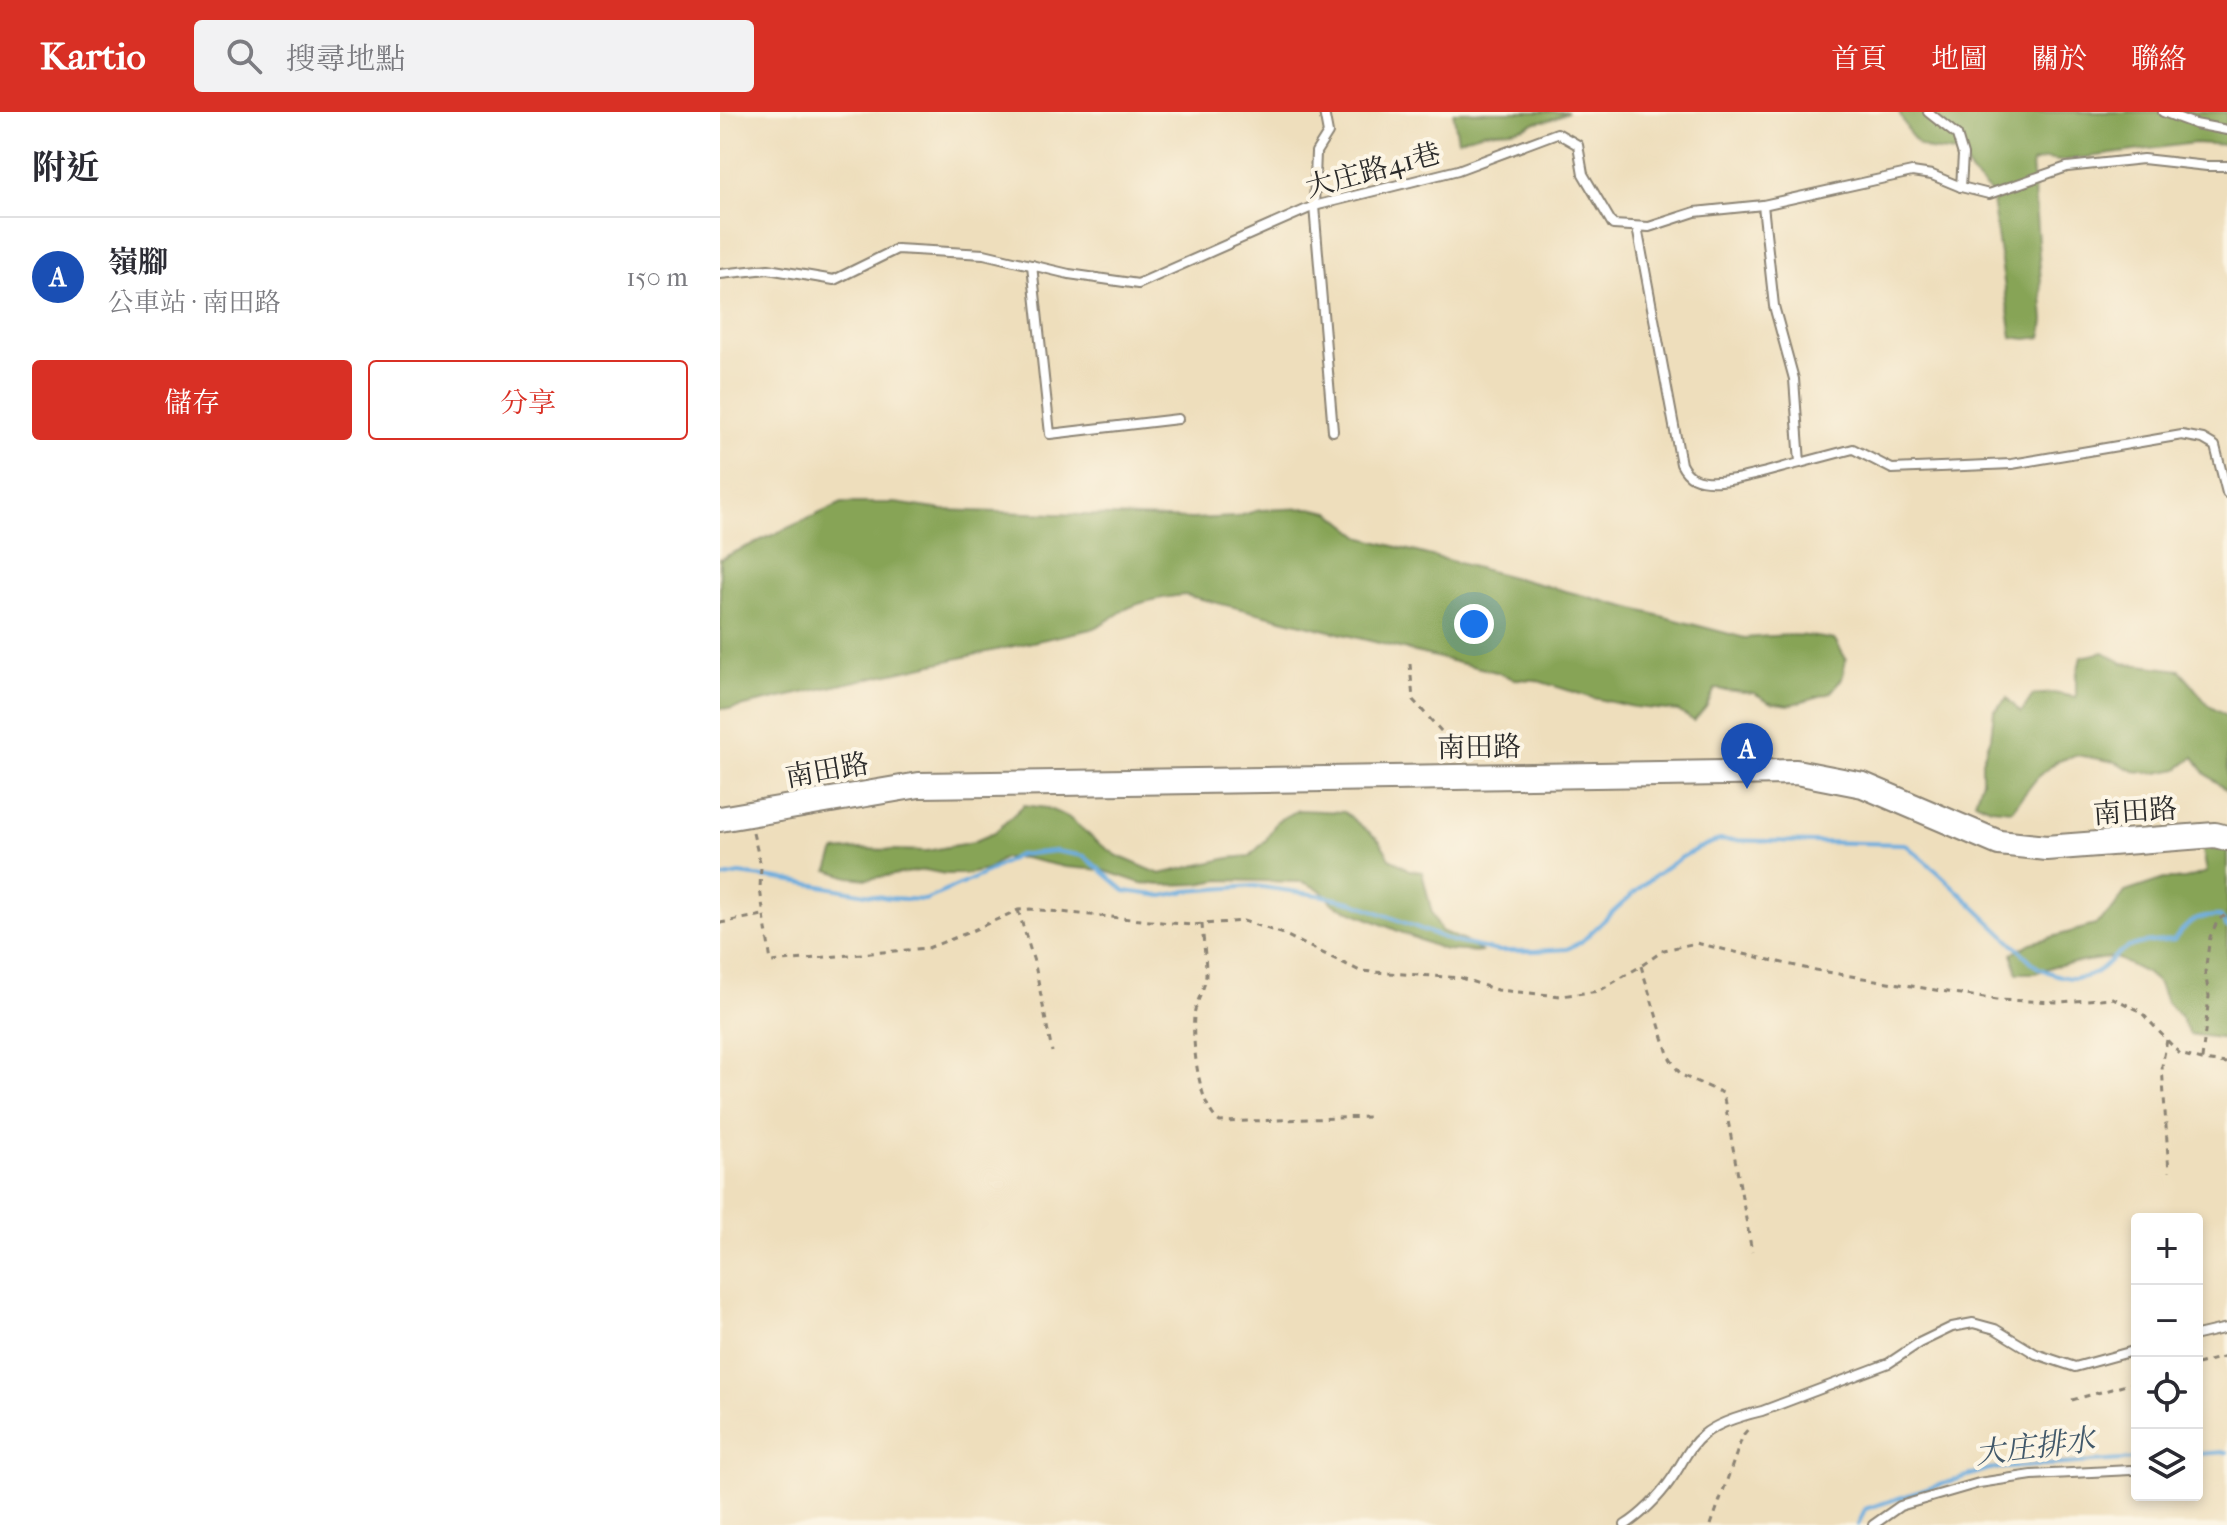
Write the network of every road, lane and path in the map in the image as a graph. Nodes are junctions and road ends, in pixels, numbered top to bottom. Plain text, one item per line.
1 (1324, 112) edge
2 (1928, 112) edge
3 (2163, 112) edge
4 (2227, 130) edge
5 (2227, 166) edge
6 (1961, 187) junction
7 (1763, 205) junction
8 (1314, 206) junction
9 (1637, 227) junction
10 (1032, 265) junction
11 (720, 274) edge
12 (1178, 419) dead end
13 (1333, 431) dead end
14 (1800, 463) junction
15 (2227, 493) edge
16 (1410, 664) dead end
17 (1471, 777) junction
18 (749, 814) junction
19 (720, 819) edge
20 (2227, 838) edge
21 (1018, 910) junction
22 (2227, 914) edge
23 (763, 915) junction
24 (720, 923) edge
25 (1202, 924) junction
26 (1641, 966) junction
27 (2168, 1039) junction
28 (1052, 1052) dead end
29 (2202, 1060) junction
30 (2227, 1063) edge
31 (1368, 1117) dead end
32 (2169, 1172) dead end
33 (1752, 1252) dead end
34 (2227, 1328) edge
35 (2203, 1334) edge
36 (2131, 1352) edge
37 (2227, 1356) edge
38 (2203, 1362) edge
39 (2131, 1384) edge
40 (2072, 1400) dead end
41 (1762, 1411) junction
42 (2131, 1470) dead end
43 (1625, 1525) edge
44 (1711, 1525) edge
45 (1873, 1525) edge

1 - 8 lane
2 - 6 lane
3 - 4 lane
5 - 6 lane
6 - 7 lane
7 - 9 lane
7 - 14 lane
8 - 9 lane, 大庄路41巷
8 - 10 lane, 大庄路41巷
8 - 13 lane
9 - 14 lane
10 - 11 lane, 大庄路41巷
10 - 12 lane
14 - 15 lane
16 - 17 path
17 - 18 main road, 南田路
17 - 20 main road, 南田路
18 - 19 main road, 南田路
18 - 23 path
21 - 23 path
21 - 25 path
21 - 28 path
22 - 29 path
23 - 24 path
25 - 26 path
25 - 31 path
26 - 27 path
26 - 33 path
27 - 29 path
27 - 32 path
29 - 30 path
34 - 35 lane
36 - 41 lane
37 - 38 path
39 - 40 path
41 - 43 lane
41 - 44 path
42 - 45 lane

